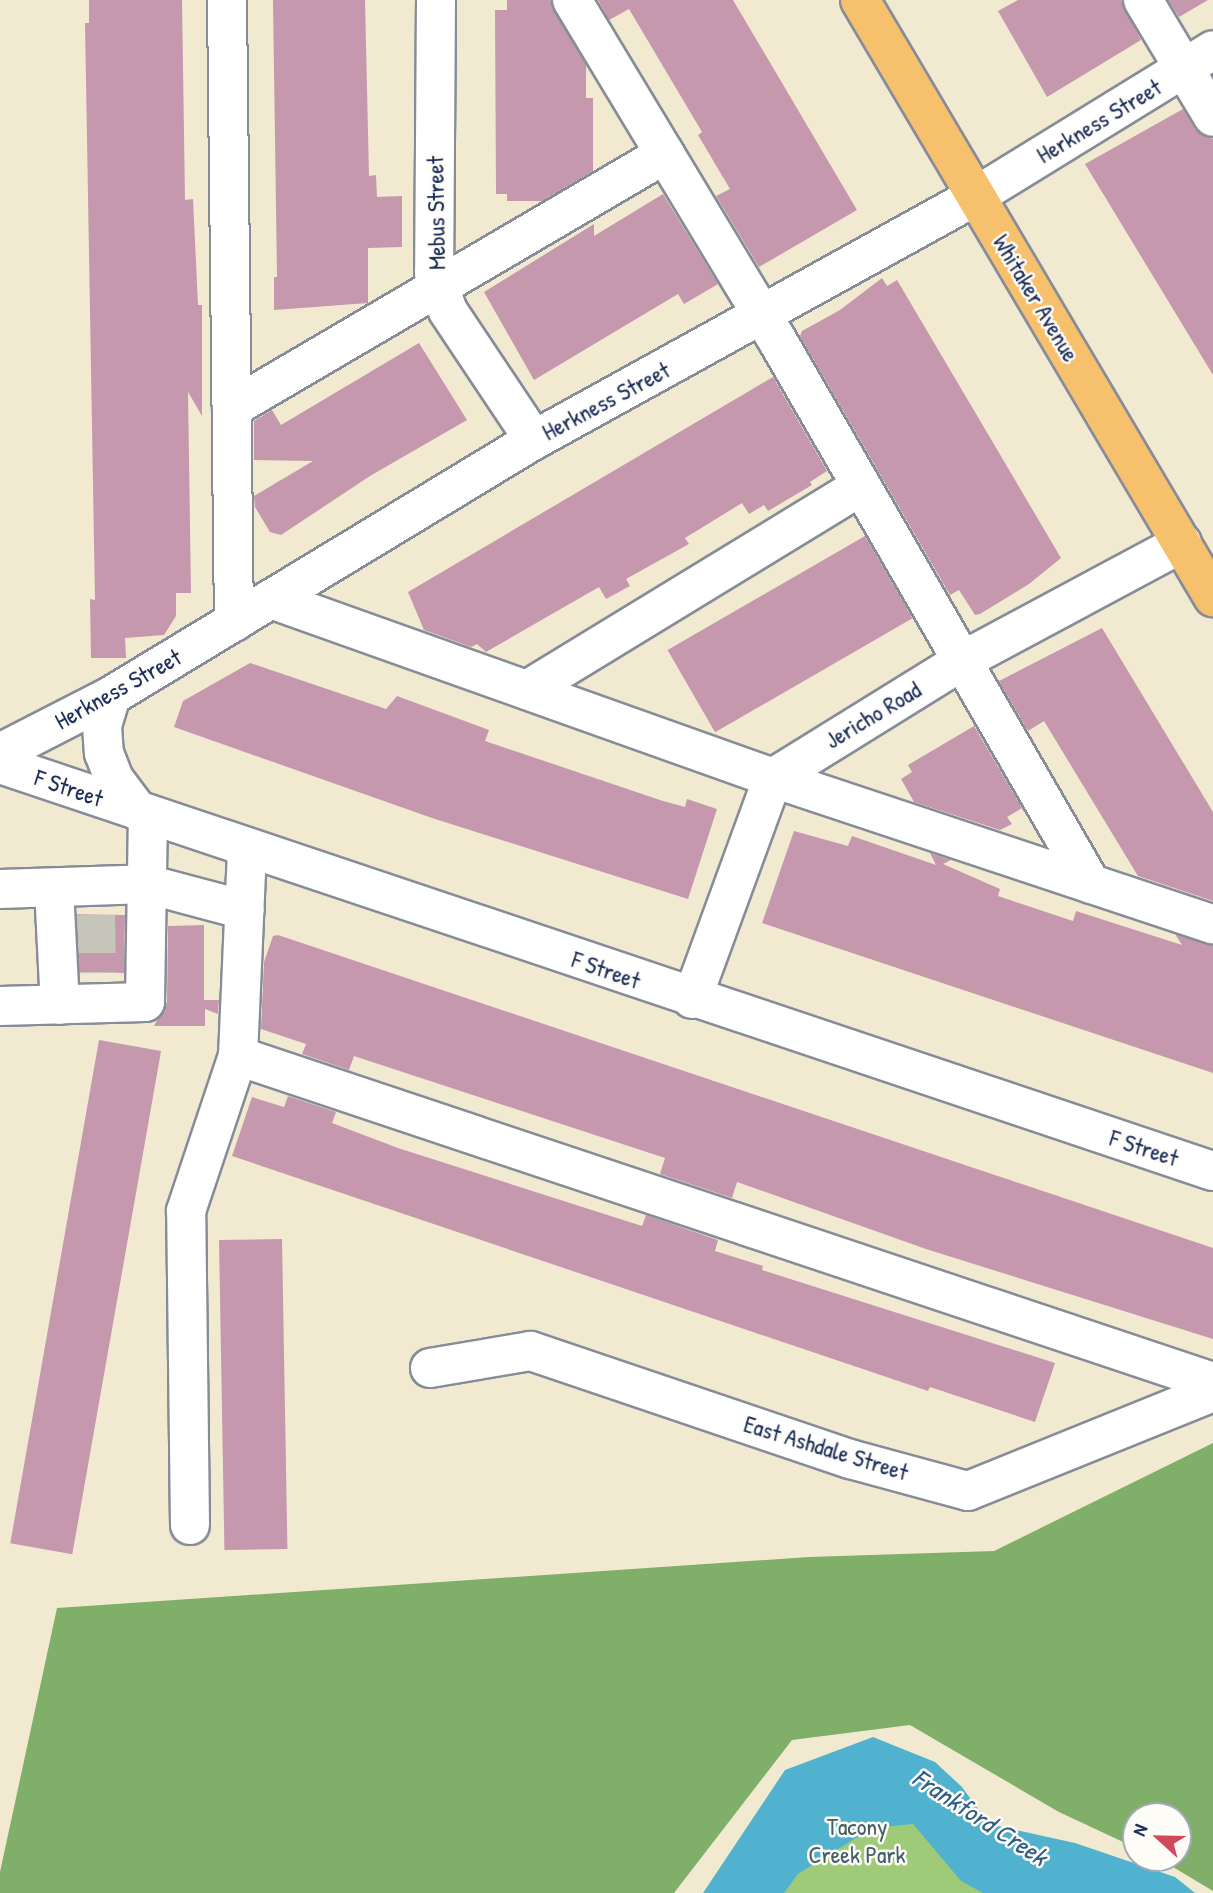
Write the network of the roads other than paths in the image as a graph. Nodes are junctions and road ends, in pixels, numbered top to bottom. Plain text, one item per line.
1 (227, 0) edge
2 (436, 0) edge
3 (572, 0) edge
4 (860, 0) edge
5 (1143, 0) edge
6 (1198, 59) edge
7 (1213, 117) edge
8 (665, 154) junction
9 (976, 196) junction
10 (440, 289) junction
11 (763, 317) junction
12 (232, 408) junction
13 (534, 440) junction
14 (861, 486) junction
15 (1182, 543) junction
16 (1213, 597) edge
17 (271, 599) junction
18 (234, 622) junction
19 (960, 662) junction
20 (527, 690) junction
21 (111, 696) junction
22 (0, 753) edge
23 (0, 764) edge
24 (773, 778) junction
25 (143, 813) junction
26 (247, 849) junction
27 (147, 884) junction
28 (1091, 884) junction
29 (54, 888) junction
30 (0, 889) edge
31 (245, 910) junction
32 (1213, 924) edge
33 (692, 999) junction
34 (60, 1005) junction
35 (0, 1006) edge
36 (238, 1056) junction
37 (1213, 1171) edge
38 (430, 1368) dead end
39 (1213, 1382) edge
40 (1213, 1392) edge
41 (190, 1525) dead end

1 - 12 street
2 - 10 street, Mebus Street
3 - 8 street
4 - 9 main road, Whitaker Avenue
5 - 6 street
6 - 7 street
6 - 9 street, Herkness Street
8 - 10 street
8 - 11 street
9 - 11 street, Herkness Street
9 - 15 main road, Whitaker Avenue
10 - 12 street
10 - 13 street, Mebus Street
11 - 13 street, Herkness Street
11 - 14 street
12 - 18 street
13 - 17 street, Herkness Street
14 - 19 street
14 - 20 street
15 - 16 main road, Whitaker Avenue
15 - 19 street, Jericho Road
17 - 18 street, Herkness Street
17 - 20 street
18 - 21 street, Herkness Street
19 - 24 street, Jericho Road
19 - 28 street
20 - 24 street
21 - 22 street, Herkness Street
21 - 25 street
23 - 25 street, F Street
24 - 28 street
24 - 33 street
25 - 26 street, F Street
25 - 27 street
26 - 31 street
26 - 33 street, F Street
27 - 29 street
27 - 31 street
27 - 34 street
28 - 32 street
29 - 30 street
29 - 34 street
31 - 36 street
33 - 37 street, F Street
34 - 35 street
36 - 39 street
36 - 41 street
38 - 40 street, East Ashdale Street

